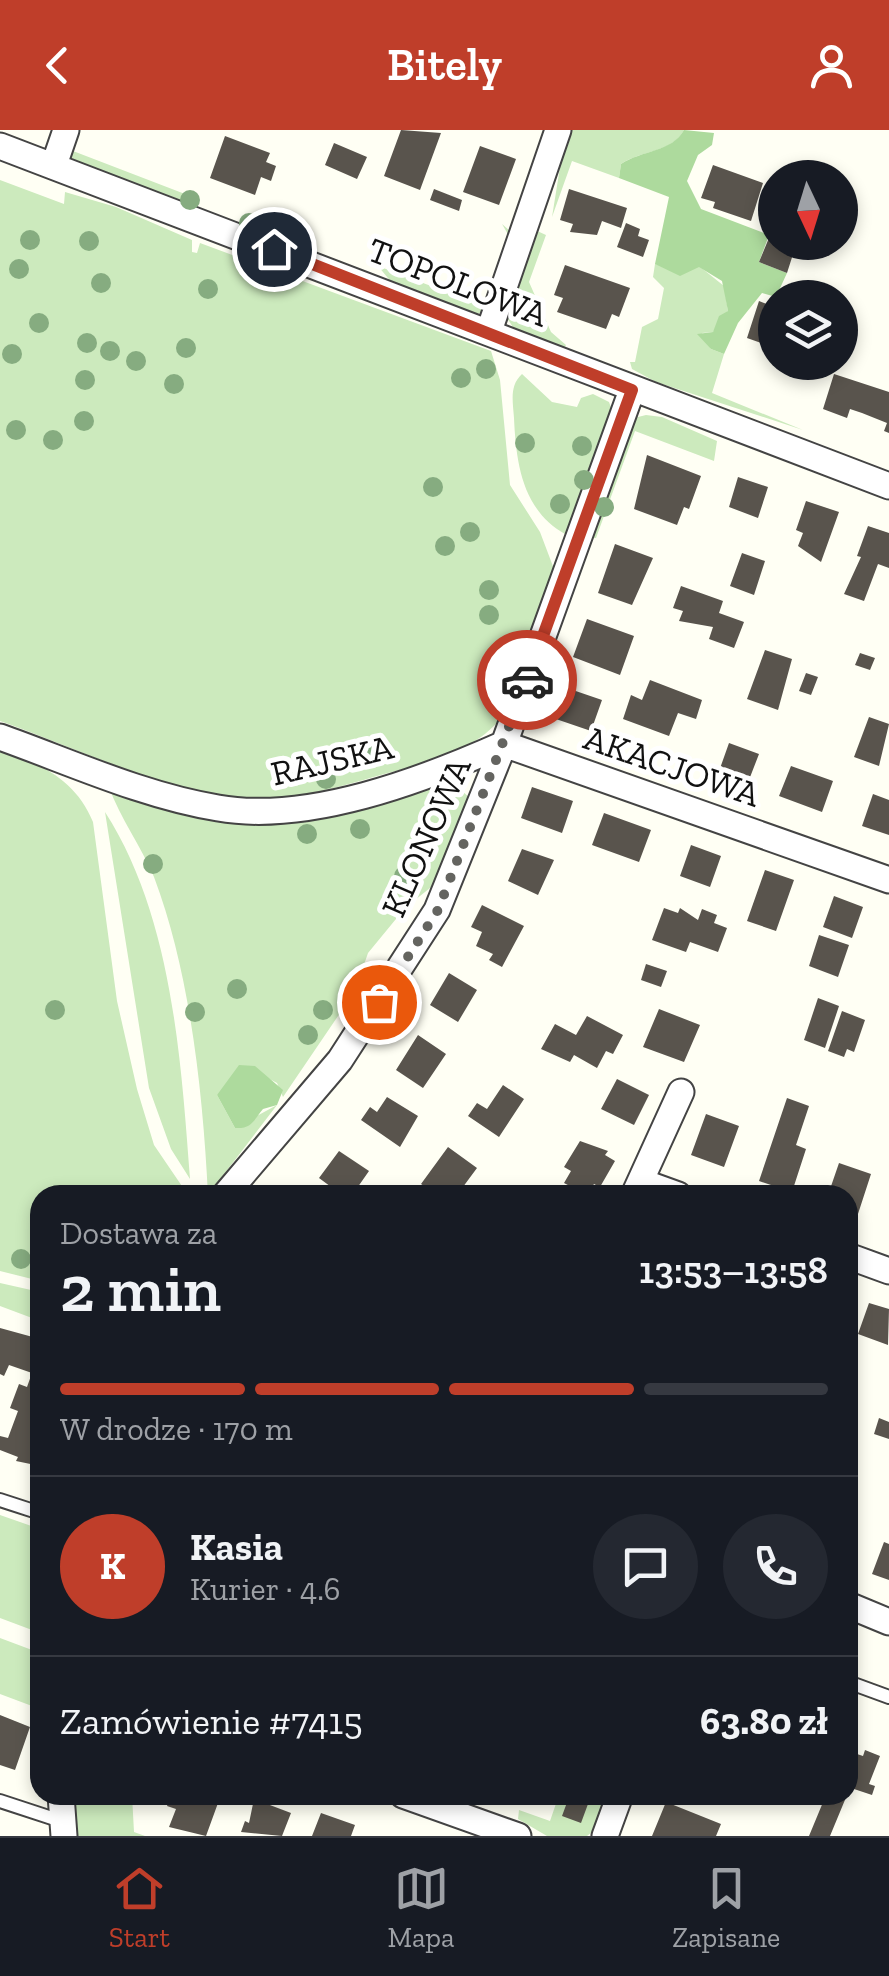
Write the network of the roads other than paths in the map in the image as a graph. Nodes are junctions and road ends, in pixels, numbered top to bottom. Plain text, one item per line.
1 (66, 130) edge
2 (558, 130) edge
3 (0, 146) edge
4 (54, 165) junction
5 (489, 331) junction
6 (632, 390) junction
7 (889, 486) edge
8 (0, 737) edge
9 (504, 744) junction
10 (889, 880) edge
11 (681, 1092) dead end
12 (234, 1185) edge
13 (639, 1185) edge
14 (858, 1260) edge
15 (889, 1271) edge
16 (0, 1500) edge
17 (30, 1510) edge
18 (858, 1609) edge
19 (889, 1622) edge
20 (858, 1686) edge
21 (889, 1697) edge
22 (0, 1801) edge
23 (431, 1805) edge
24 (616, 1805) edge
25 (62, 1817) edge
26 (518, 1836) edge
27 (605, 1836) edge

1 - 4 street
2 - 5 street
3 - 4 street, TOPOLOWA
4 - 5 street, TOPOLOWA
5 - 6 street, TOPOLOWA
6 - 7 street, TOPOLOWA
6 - 9 street
8 - 9 street, RAJSKA
9 - 10 street, AKACJOWA
9 - 12 street, KLONOWA
11 - 13 street
14 - 15 street
16 - 17 lane
18 - 19 street
20 - 21 lane
22 - 25 lane
23 - 26 street
24 - 27 street

